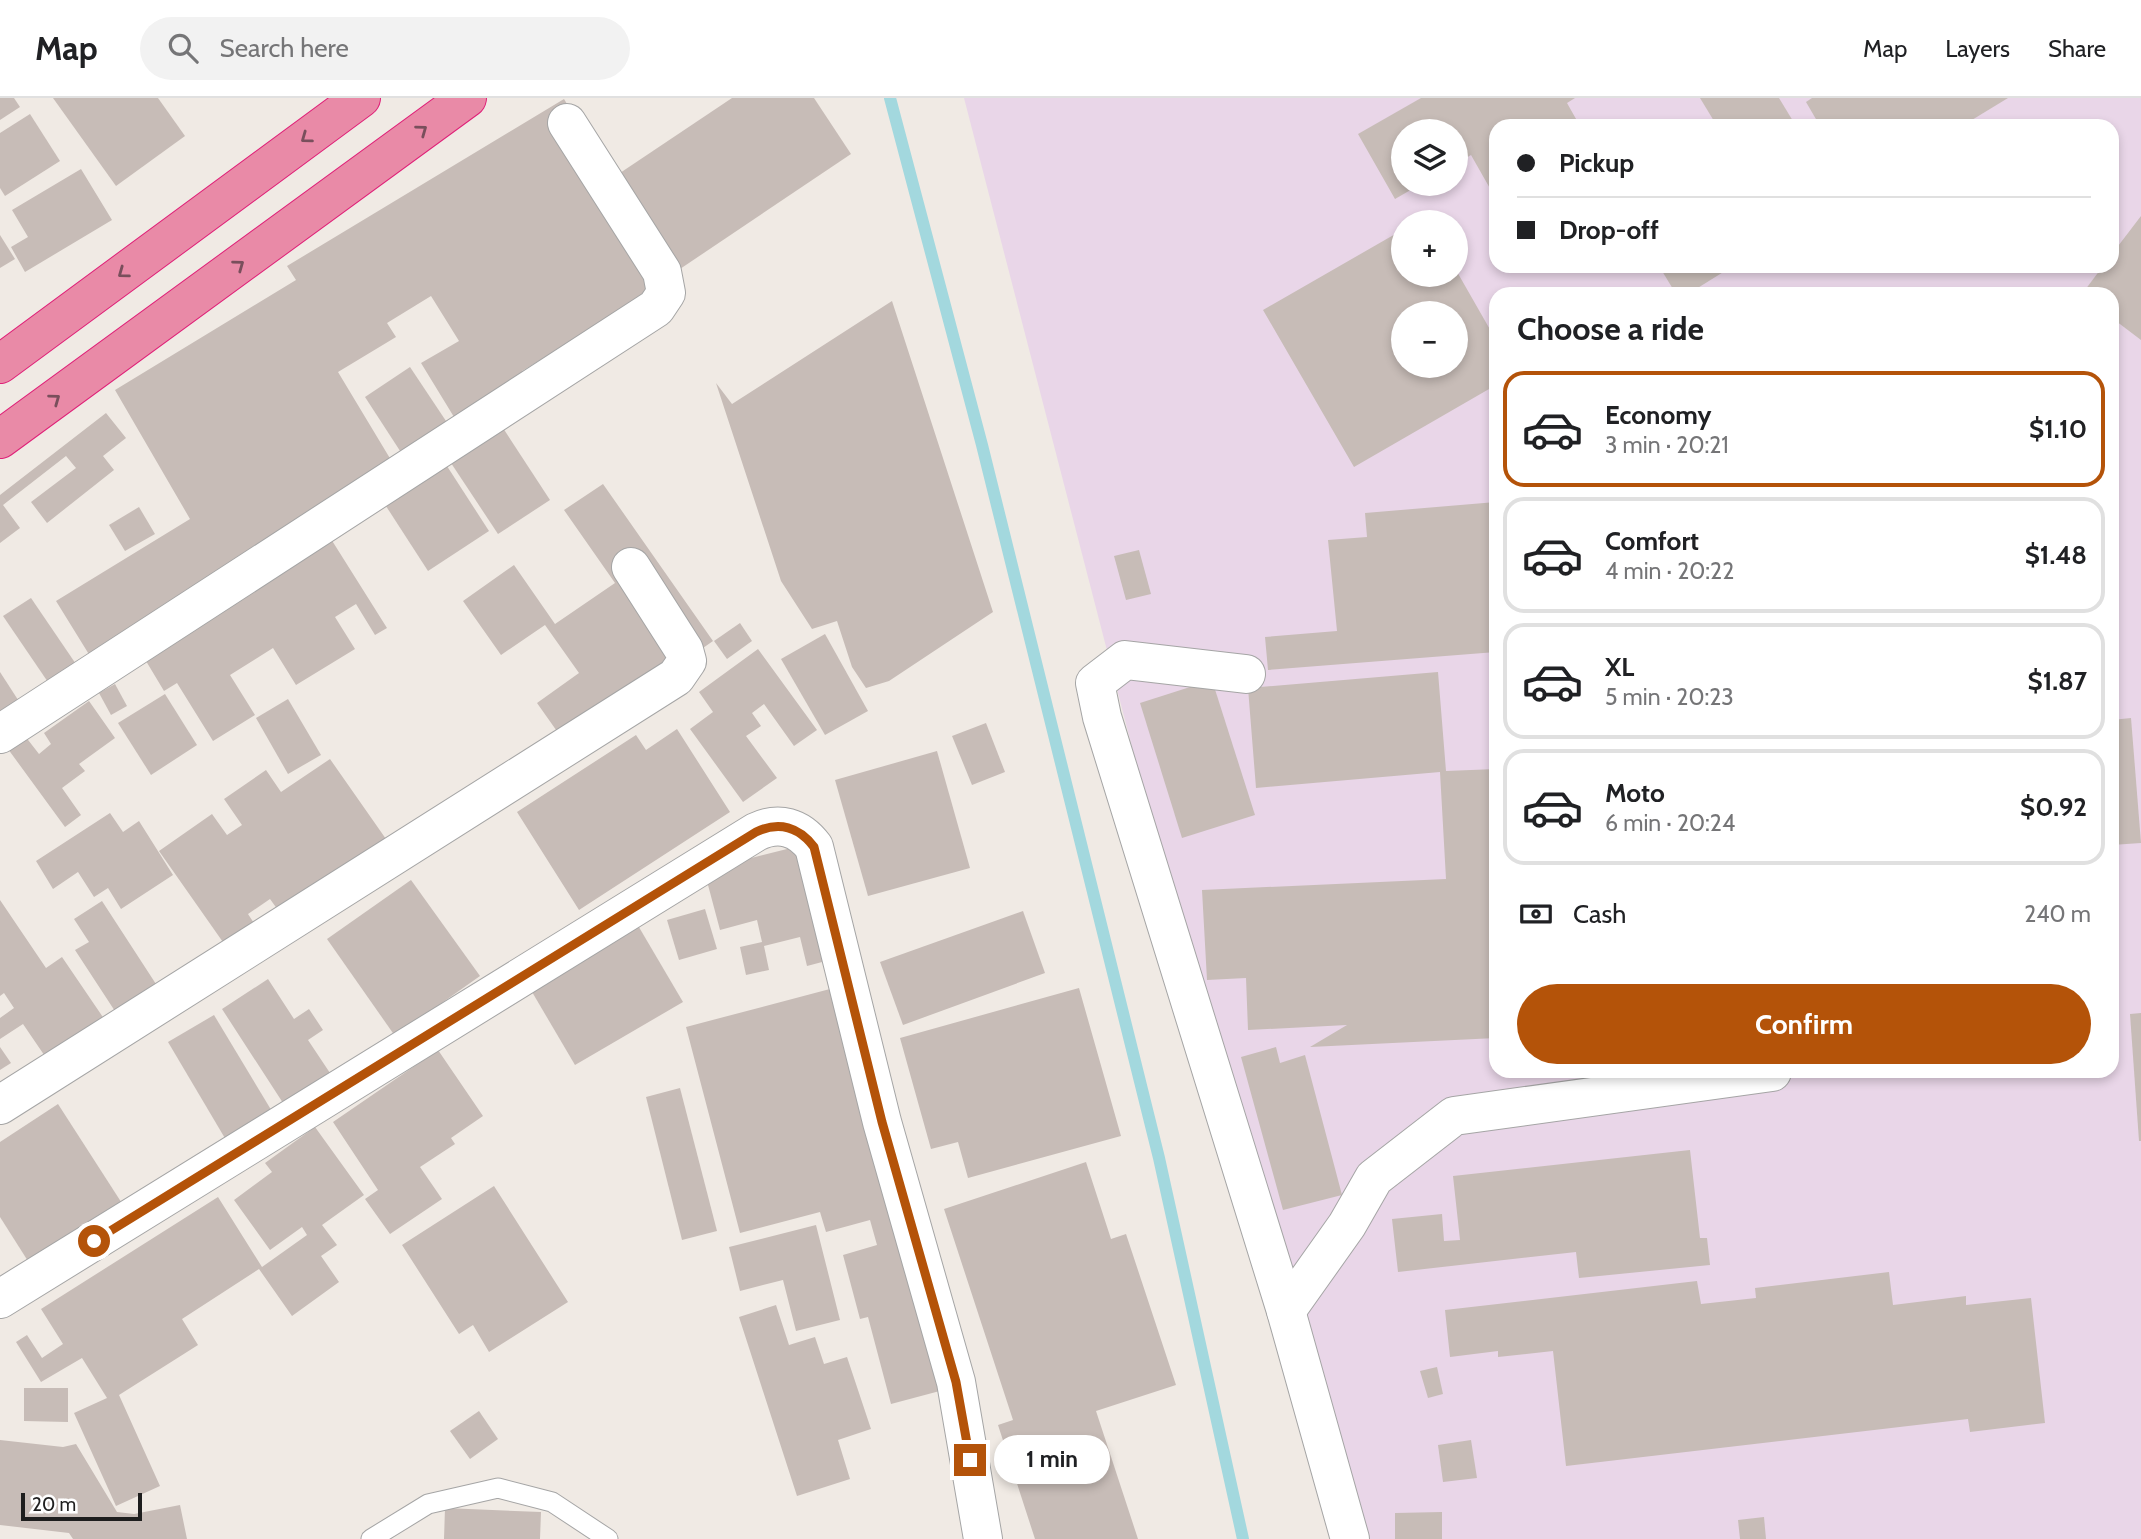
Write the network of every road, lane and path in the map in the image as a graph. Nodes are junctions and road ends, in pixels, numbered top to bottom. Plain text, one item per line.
1 (361, 98) edge
2 (467, 98) edge
3 (567, 123) dead end
4 (0, 363) edge
5 (0, 439) edge
6 (631, 567) dead end
7 (1246, 674) dead end
8 (0, 734) edge
9 (1729, 1078) edge
10 (0, 1105) edge
11 (0, 1299) edge
12 (1286, 1311) junction
13 (370, 1539) edge
14 (608, 1539) edge
15 (984, 1539) edge
16 (1350, 1539) edge

1 -> 4 highway
5 -> 2 highway
3 - 8 street
6 - 10 street
7 - 12 street
9 - 12 street
11 - 15 street
12 - 16 street
13 - 14 lane

